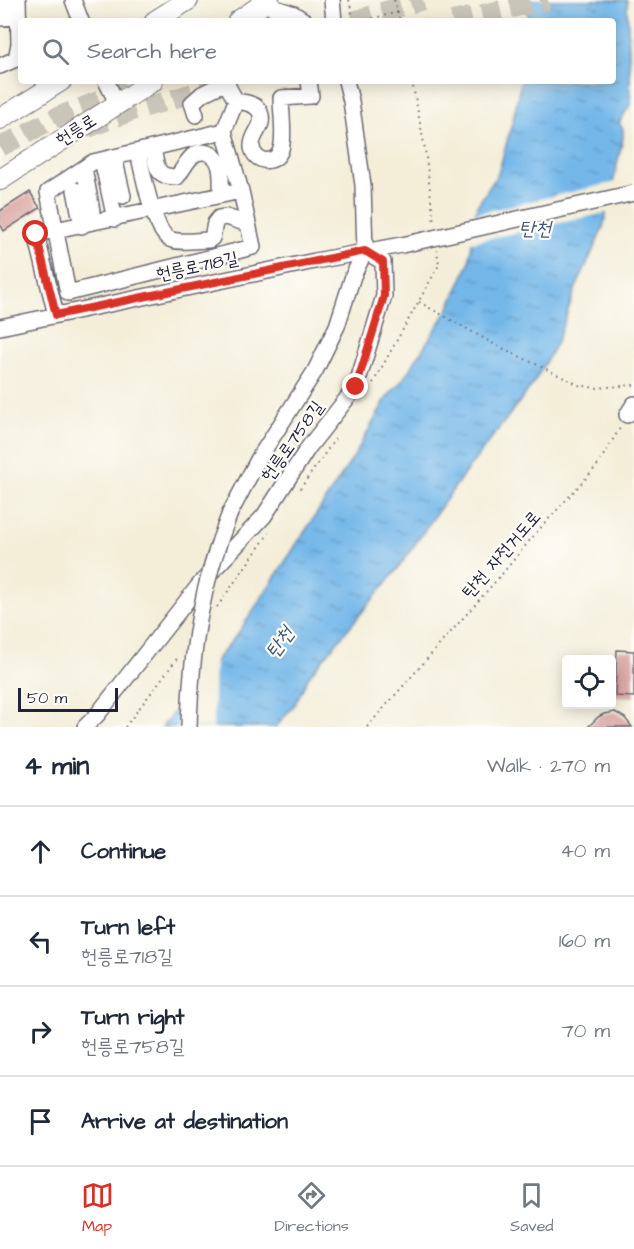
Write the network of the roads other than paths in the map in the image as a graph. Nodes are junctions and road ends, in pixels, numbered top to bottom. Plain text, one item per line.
1 (73, 0) edge
2 (188, 0) edge
3 (332, 0) edge
4 (266, 2) edge
5 (0, 5) edge
6 (18, 7) edge
7 (0, 18) edge
8 (80, 18) edge
9 (160, 18) edge
10 (242, 18) edge
11 (300, 18) edge
12 (334, 18) edge
13 (18, 49) edge
14 (16, 59) junction
15 (0, 66) edge
16 (0, 75) edge
17 (56, 84) edge
18 (108, 84) edge
19 (148, 84) edge
20 (223, 84) edge
21 (228, 84) edge
22 (309, 84) edge
23 (346, 84) edge
24 (236, 101) junction
25 (117, 103) junction
26 (196, 115) dead end
27 (0, 119) edge
28 (224, 131) junction
29 (145, 150) junction
30 (84, 168) junction
31 (0, 180) edge
32 (100, 189) junction
33 (241, 191) junction
34 (634, 193) edge
35 (221, 195) junction
36 (153, 210) junction
37 (115, 219) junction
38 (248, 224) junction
39 (82, 226) junction
40 (55, 232) junction
41 (365, 251) junction
42 (56, 315) junction
43 (0, 327) edge
44 (85, 727) edge
45 (189, 727) edge

1 - 8 street
2 - 9 main road
3 - 12 street
4 - 10 main road
4 - 11 street
5 - 6 street
6 - 7 street
13 - 14 street
14 - 15 street
14 - 16 street
17 - 27 main road
18 - 25 street
19 - 25 main road, 헌릉로
20 - 26 street
21 - 24 street
22 - 24 street
23 - 41 street, 헌릉로758길
24 - 28 street
25 - 31 main road, 헌릉로
28 - 29 street
28 - 33 street
29 - 32 street
29 - 35 street
29 - 36 street
30 - 32 street
30 - 32 street
30 - 40 street
32 - 37 street
32 - 39 street
33 - 35 street
33 - 38 street
34 - 41 street, 헌릉로718길, bridge
35 - 36 street
36 - 37 street
36 - 38 street
37 - 39 street
38 - 40 street
39 - 40 street
40 - 42 street
41 - 42 street, 헌릉로718길
41 - 44 street, 헌릉로758길
41 - 45 street, 헌릉로758길, bridge
42 - 43 street, 헌릉로718길

